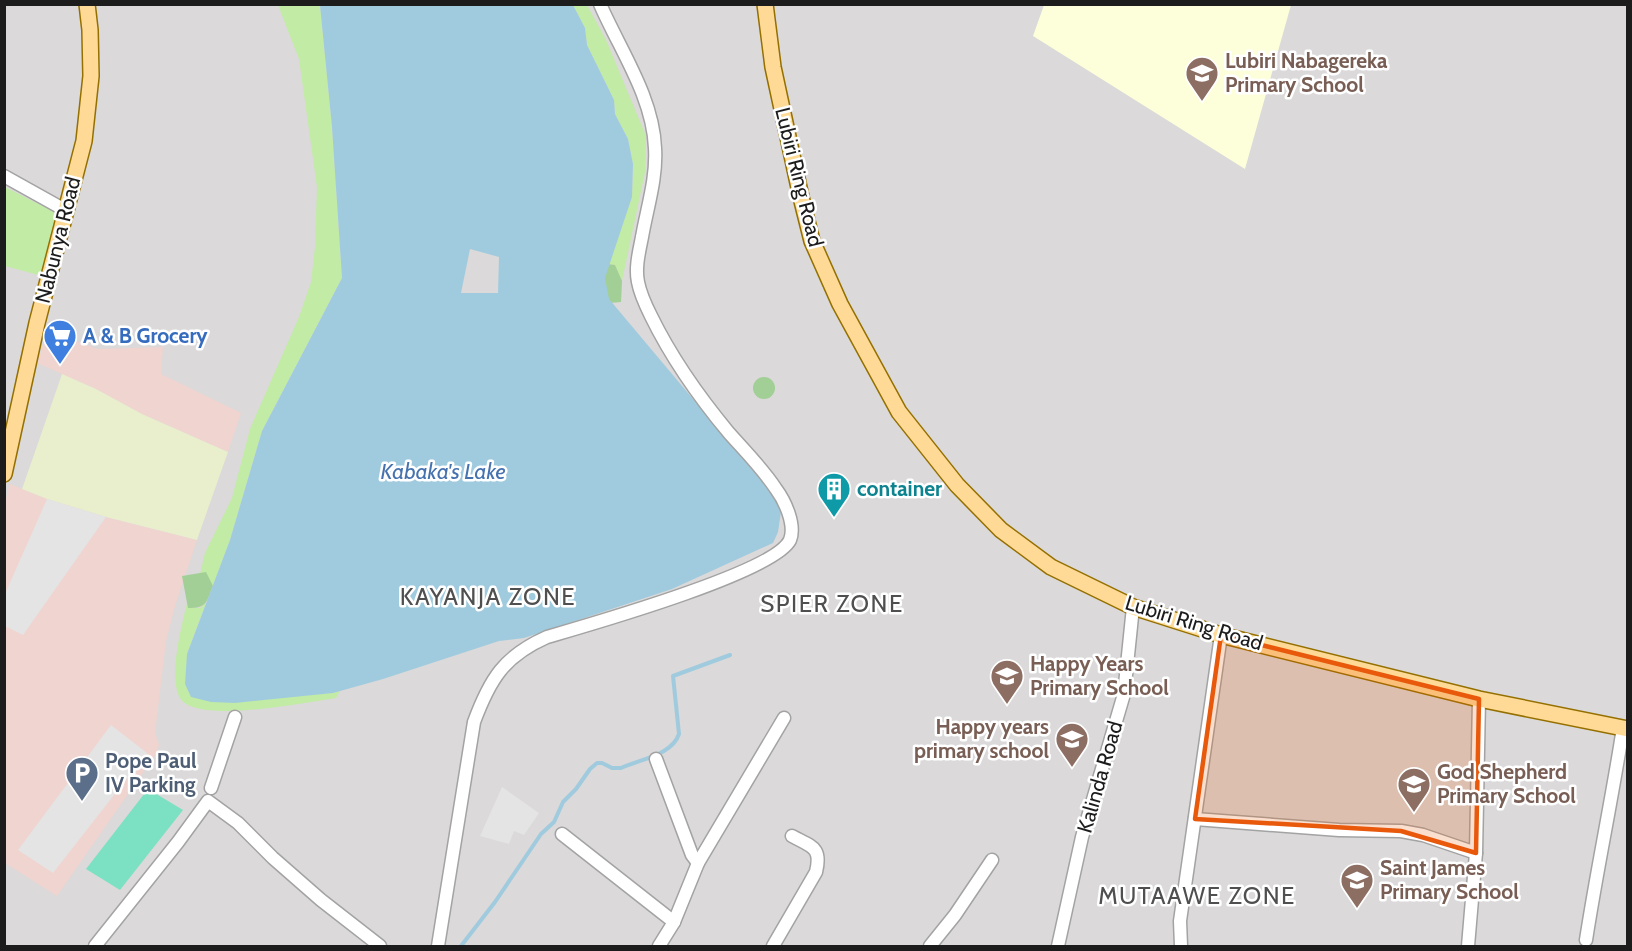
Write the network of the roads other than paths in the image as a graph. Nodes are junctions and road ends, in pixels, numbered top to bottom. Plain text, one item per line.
1 (87, 4) edge
2 (600, 4) edge
3 (765, 4) edge
4 (4, 176) edge
5 (65, 210) junction
6 (4, 474) edge
7 (1132, 607) junction
8 (1221, 635) junction
9 (1479, 699) junction
10 (235, 717) dead end
11 (784, 718) dead end
12 (1625, 729) edge
13 (656, 759) dead end
14 (211, 788) dead end
15 (1195, 819) junction
16 (562, 834) dead end
17 (792, 836) dead end
18 (1476, 853) junction
19 (992, 860) dead end
20 (698, 864) junction
21 (674, 922) junction
22 (1586, 940) dead end
23 (95, 946) edge
24 (380, 946) edge
25 (438, 946) edge
26 (659, 946) edge
27 (773, 946) edge
28 (930, 946) edge
29 (1058, 946) edge
30 (1181, 946) edge
31 (1468, 946) edge

1 - 5 main road, Nabunya Road
2 - 25 street
3 - 7 main road, Lubiri Ring Road
4 - 5 street
5 - 6 main road, Nabunya Road
7 - 8 main road, Lubiri Ring Road
7 - 29 street, Kalinda Road
8 - 9 main road, Lubiri Ring Road
8 - 15 street
9 - 12 main road, Lubiri Ring Road
9 - 18 street
10 - 14 street
11 - 20 street
12 - 22 street
13 - 20 street
15 - 18 street
15 - 30 street
16 - 21 street
17 - 27 street
18 - 31 street
19 - 28 street
20 - 21 street
21 - 26 street
23 - 24 street

